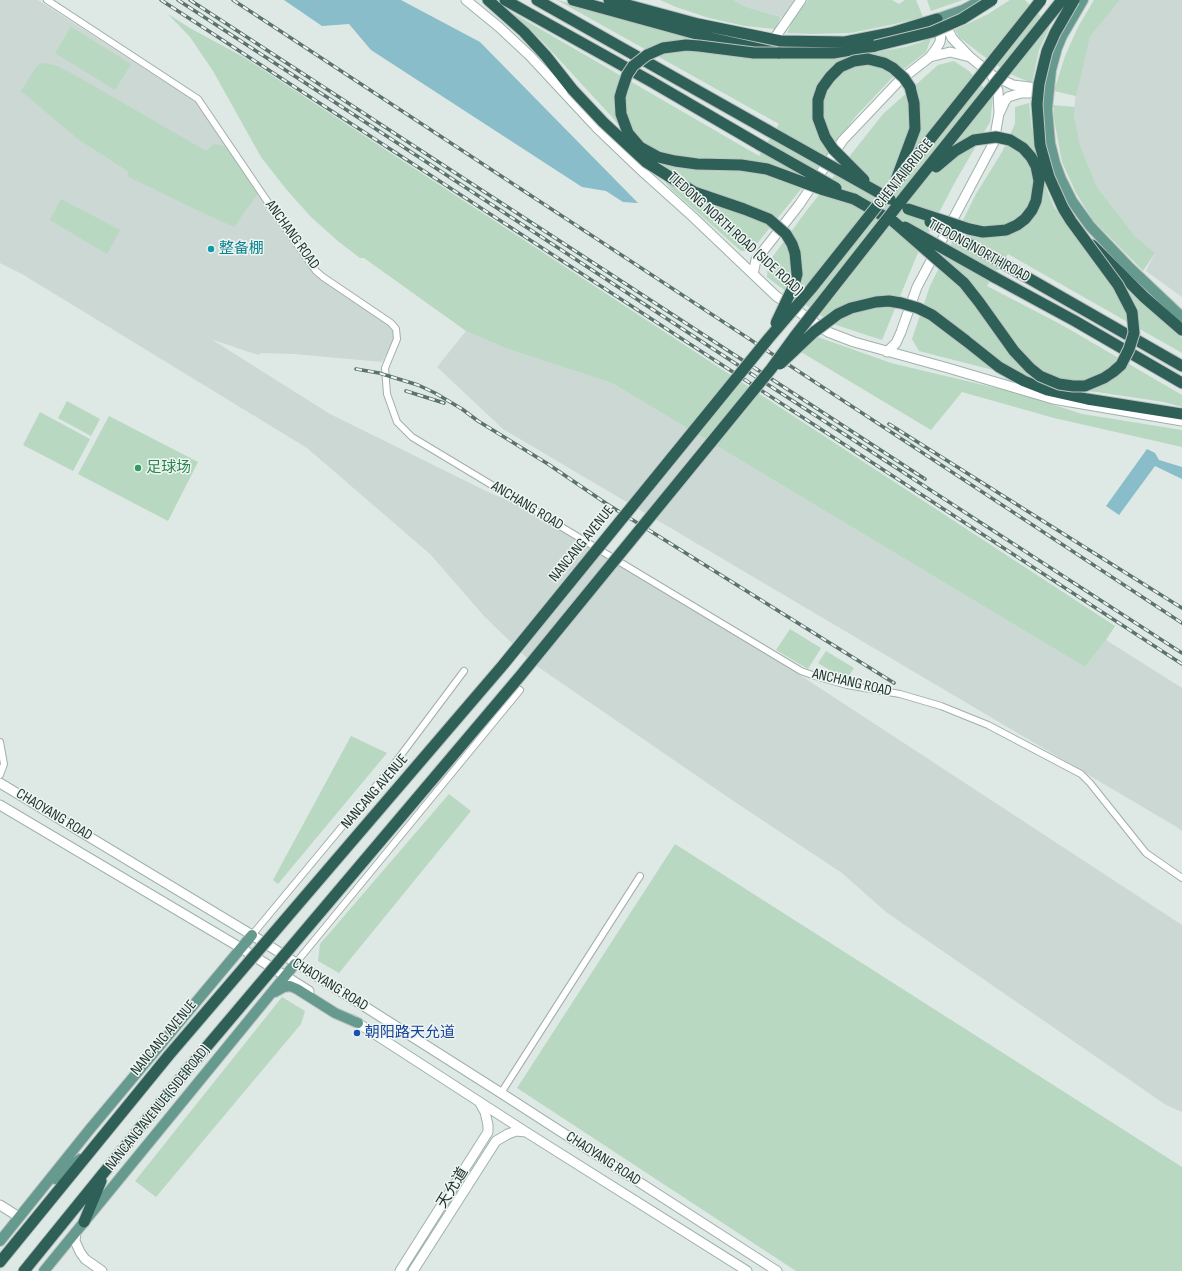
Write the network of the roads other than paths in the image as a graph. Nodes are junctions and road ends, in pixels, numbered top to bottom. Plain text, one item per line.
1 (47, 0) edge
2 (466, 0) edge
3 (488, 0) edge
4 (505, 0) edge
5 (537, 0) edge
6 (574, 0) edge
7 (609, 0) edge
8 (801, 0) edge
9 (982, 0) edge
10 (992, 0) edge
11 (1041, 0) edge
12 (1062, 0) edge
13 (1074, 0) edge
14 (1083, 0) edge
15 (940, 19) junction
16 (774, 39) junction
17 (778, 53) junction
18 (930, 57) junction
19 (970, 57) junction
20 (991, 74) junction
21 (1048, 92) junction
22 (999, 113) junction
23 (896, 182) junction
24 (873, 189) junction
25 (905, 196) junction
26 (854, 199) junction
27 (908, 209) junction
28 (894, 222) junction
29 (1085, 240) junction
30 (753, 274) junction
31 (1182, 317) edge
32 (1182, 330) edge
33 (769, 338) junction
34 (887, 352) junction
35 (1182, 366) edge
36 (771, 369) junction
37 (1182, 383) edge
38 (1182, 414) edge
39 (1182, 421) edge
40 (464, 671) dead end
41 (520, 690) dead end
42 (0, 742) edge
43 (0, 775) edge
44 (0, 783) edge
45 (0, 805) edge
46 (640, 876) dead end
47 (1182, 878) edge
48 (252, 935) junction
49 (241, 948) junction
50 (296, 964) junction
51 (286, 976) junction
52 (270, 995) junction
53 (358, 1023) junction
54 (501, 1093) junction
55 (479, 1102) junction
56 (526, 1132) junction
57 (91, 1150) junction
58 (105, 1171) junction
59 (39, 1193) junction
60 (0, 1205) edge
61 (19, 1217) junction
62 (84, 1222) junction
63 (76, 1232) junction
64 (2, 1235) edge
65 (0, 1262) edge
66 (24, 1271) edge
67 (44, 1271) edge
68 (102, 1271) edge
69 (400, 1271) edge
70 (413, 1271) edge
71 (747, 1271) edge
72 (777, 1271) edge

1 - 47 street, ANCHANG ROAD
2 - 30 street, TIEDONG NORTH ROAD (SIDE ROAD)
3 - 33 highway, bridge
4 - 26 highway, TIEDONG NORTH ROAD, bridge
5 - 24 highway, TIEDONG NORTH ROAD, bridge
6 - 17 highway, bridge
7 - 16 highway
8 - 16 street
9 - 15 main road
10 - 17 highway, bridge
11 - 23 highway, CHENTAI BRIDGE, bridge
12 - 25 highway, CHENTAI BRIDGE, bridge
13 - 29 highway, bridge
14 - 21 main road
15 - 16 highway
15 - 18 street
15 - 19 street
17 - 26 highway, bridge
18 - 19 street
18 - 30 street
19 - 20 street
20 - 21 street
20 - 22 street
21 - 22 street
21 - 31 main road
22 - 34 street
23 - 24 highway, bridge
23 - 33 highway, CHENTAI BRIDGE, bridge
24 - 27 highway, TIEDONG NORTH ROAD, bridge
25 - 27 highway, bridge
25 - 36 highway, CHENTAI BRIDGE, bridge
26 - 28 highway, TIEDONG NORTH ROAD, bridge
27 - 35 highway, TIEDONG NORTH ROAD, bridge
28 - 29 highway, bridge
28 - 37 highway, TIEDONG NORTH ROAD, bridge
29 - 32 highway, bridge
30 - 34 street, TIEDONG NORTH ROAD (SIDE ROAD)
33 - 57 highway, NANCANG AVENUE, bridge
34 - 39 street, TIEDONG NORTH ROAD (SIDE ROAD)
36 - 38 highway, bridge
36 - 58 highway, bridge
40 - 48 street
41 - 50 street
42 - 43 street
44 - 48 street, CHAOYANG ROAD
45 - 49 street, CHAOYANG ROAD
46 - 54 street
48 - 49 main road
48 - 50 street, CHAOYANG ROAD
49 - 51 street, CHAOYANG ROAD
49 - 59 main road
50 - 51 main road, NANCANG AVENUE (SIDE ROAD)
50 - 54 street, CHAOYANG ROAD
51 - 52 main road, NANCANG AVENUE (SIDE ROAD)
51 - 53 street, CHAOYANG ROAD
52 - 53 main road
52 - 62 main road, NANCANG AVENUE (SIDE ROAD)
53 - 55 street, CHAOYANG ROAD
54 - 72 street, CHAOYANG ROAD
55 - 56 street, CHAOYANG ROAD
55 - 69 street, 天允道
56 - 70 street, 天允道
56 - 71 street, CHAOYANG ROAD
57 - 59 main road
57 - 65 highway, NANCANG AVENUE
58 - 62 highway
58 - 66 highway
59 - 61 main road
60 - 61 street
61 - 64 main road
62 - 63 main road, NANCANG AVENUE (SIDE ROAD)
63 - 67 main road, NANCANG AVENUE (SIDE ROAD)
63 - 68 street

